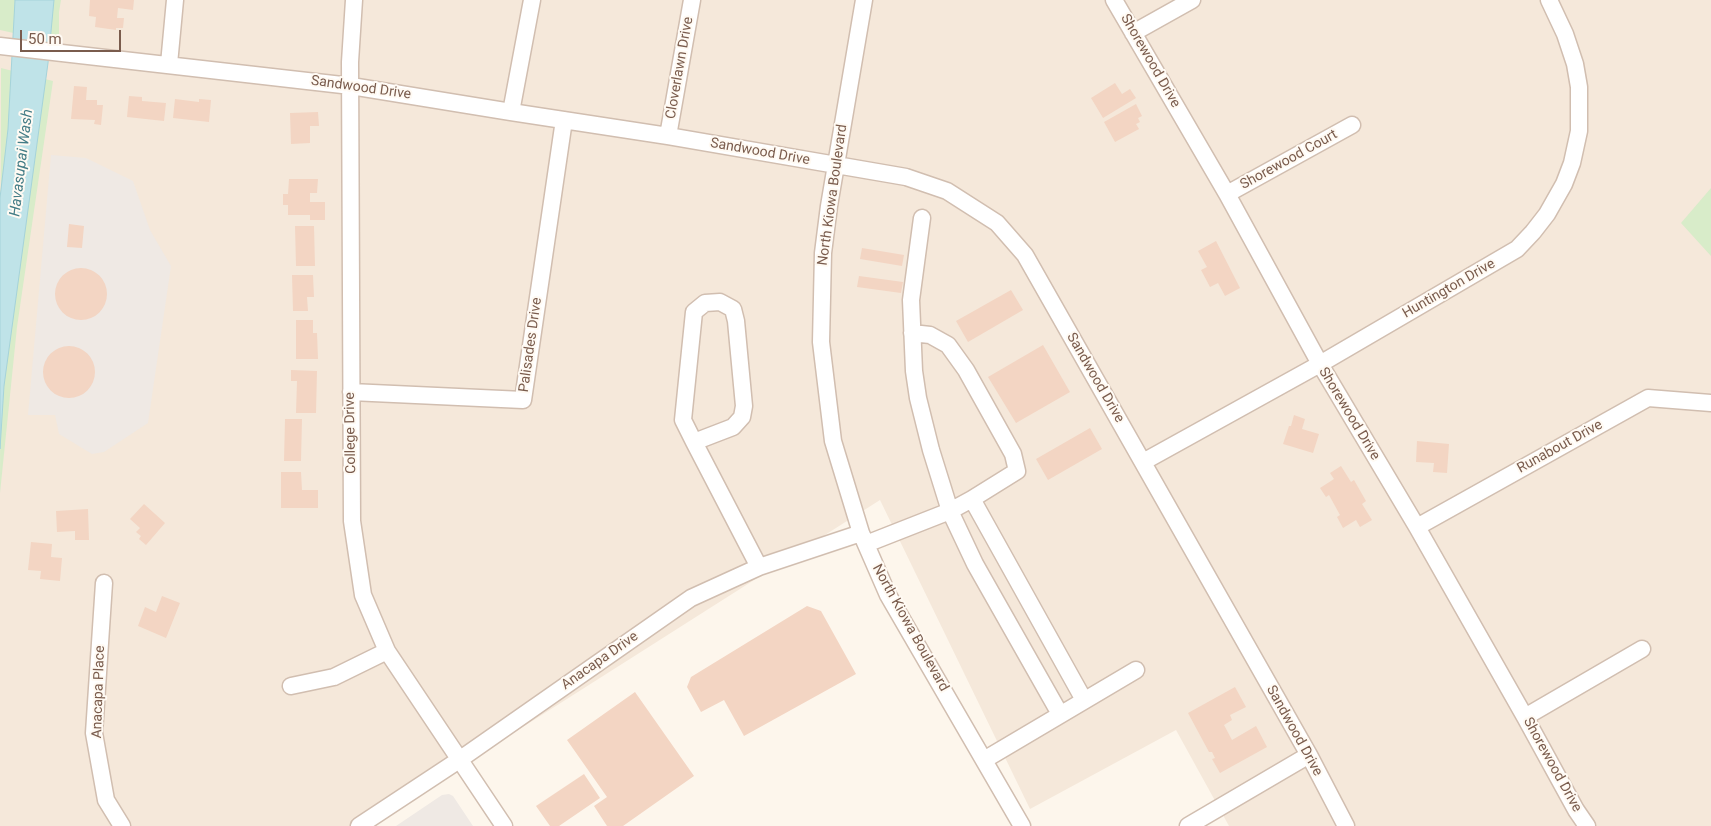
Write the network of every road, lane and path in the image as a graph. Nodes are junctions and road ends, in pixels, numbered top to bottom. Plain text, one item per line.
1 (175, 0) edge
2 (354, 0) edge
3 (532, 0) edge
4 (692, 0) edge
5 (864, 0) edge
6 (1114, 0) edge
7 (1192, 0) edge
8 (1549, 0) edge
9 (1133, 33) junction
10 (0, 46) edge
11 (169, 64) junction
12 (350, 86) junction
13 (511, 112) junction
14 (564, 120) junction
15 (1352, 125) dead end
16 (668, 136) junction
17 (836, 166) junction
18 (1227, 194) junction
19 (922, 218) dead end
20 (912, 332) junction
21 (1320, 364) junction
22 (351, 392) junction
23 (1711, 403) edge
24 (694, 442) junction
25 (1143, 462) junction
26 (972, 499) junction
27 (950, 511) junction
28 (1417, 527) junction
29 (863, 538) junction
30 (759, 567) junction
31 (104, 583) dead end
32 (1642, 649) dead end
33 (387, 651) junction
34 (1136, 670) dead end
35 (291, 686) dead end
36 (1084, 700) junction
37 (1060, 714) junction
38 (1525, 717) junction
39 (1308, 755) junction
40 (459, 760) junction
41 (984, 760) junction
42 (122, 826) edge
43 (359, 826) edge
44 (504, 826) edge
45 (1022, 826) edge
46 (1188, 826) edge
47 (1346, 826) edge
48 (1587, 826) edge

1 - 11 street
2 - 12 street, College Drive
3 - 13 street
4 - 16 street, Cloverlawn Drive
5 - 17 street, North Kiowa Boulevard
6 - 9 street, Shorewood Drive
7 - 9 street
8 - 21 street, Huntington Drive
9 - 18 street, Shorewood Drive
10 - 11 street, Sandwood Drive
11 - 12 street, Sandwood Drive
12 - 13 street, Sandwood Drive
12 - 22 street, College Drive
13 - 14 street, Sandwood Drive
14 - 16 street, Sandwood Drive
14 - 22 street, Palisades Drive
15 - 18 street, Shorewood Court
16 - 17 street, Sandwood Drive
17 - 25 street, Sandwood Drive
17 - 29 street, North Kiowa Boulevard
18 - 21 street, Shorewood Drive
19 - 20 street
20 - 26 street, Anacapa Drive
20 - 27 street
21 - 25 street, Huntington Drive
21 - 28 street, Shorewood Drive
22 - 33 street, College Drive
23 - 28 street, Runabout Drive
24 - 24 street
24 - 30 street
25 - 39 street, Sandwood Drive
26 - 27 street, Anacapa Drive
26 - 36 street
27 - 29 street, Anacapa Drive
27 - 37 street
28 - 38 street, Shorewood Drive
29 - 30 street, Anacapa Drive
29 - 41 street, North Kiowa Boulevard
30 - 40 street, Anacapa Drive
31 - 42 street, Anacapa Place
32 - 38 street
33 - 35 street
33 - 40 street, College Drive
34 - 36 street
36 - 37 street
37 - 41 street
38 - 48 street, Shorewood Drive
39 - 46 street
39 - 47 street, Sandwood Drive
40 - 43 street, Anacapa Drive
40 - 44 street, College Drive
41 - 45 street, North Kiowa Boulevard

